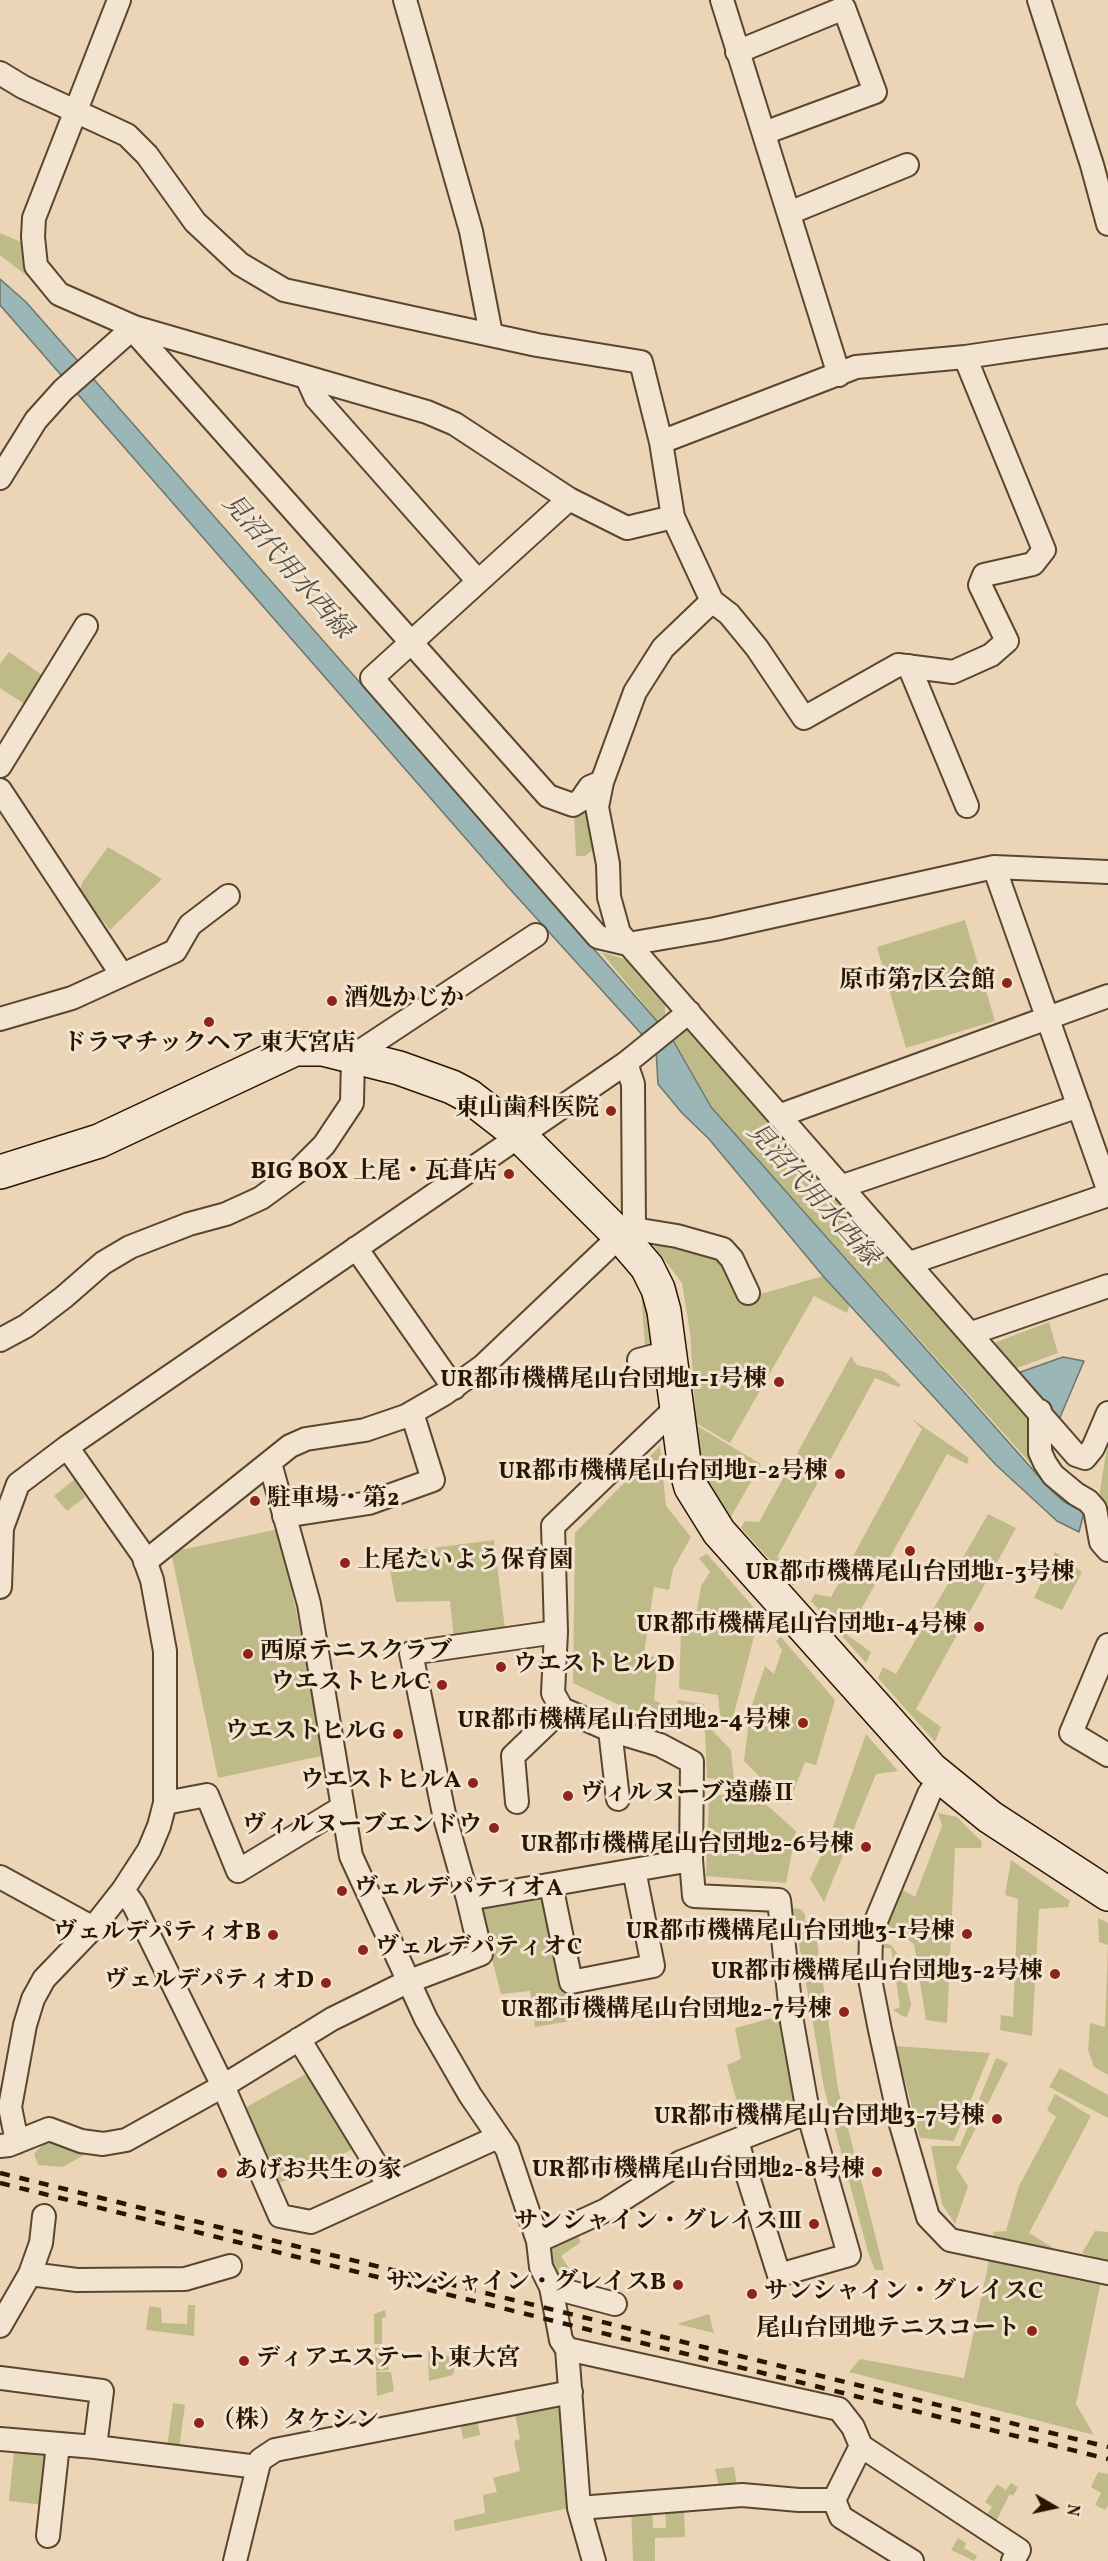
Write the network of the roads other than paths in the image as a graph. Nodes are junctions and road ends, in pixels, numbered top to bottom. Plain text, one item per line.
1 (119, 0) edge
2 (405, 0) edge
3 (722, 0) edge
4 (1039, 0) edge
5 (738, 52) junction
6 (0, 73) edge
7 (76, 111) junction
8 (764, 133) junction
9 (907, 165) dead end
10 (789, 213) junction
11 (1108, 224) edge
12 (134, 327) junction
13 (491, 334) junction
14 (1108, 336) edge
15 (965, 357) junction
16 (839, 375) junction
17 (307, 378) junction
18 (661, 442) junction
19 (0, 478) edge
20 (569, 499) junction
21 (673, 517) junction
22 (478, 581) junction
23 (712, 601) junction
24 (86, 627) dead end
25 (412, 641) junction
26 (909, 666) junction
27 (0, 766) edge
28 (602, 782) junction
29 (0, 790) edge
30 (967, 806) dead end
31 (994, 867) junction
32 (1108, 872) edge
33 (228, 896) dead end
34 (536, 935) dead end
35 (628, 944) junction
36 (122, 975) junction
37 (1108, 996) edge
38 (683, 1018) junction
39 (1049, 1018) junction
40 (0, 1019) edge
41 (353, 1056) junction
42 (633, 1057) junction
43 (1079, 1106) junction
44 (781, 1115) junction
45 (519, 1135) junction
46 (0, 1172) edge
47 (843, 1186) junction
48 (1108, 1189) edge
49 (1108, 1195) edge
50 (626, 1235) junction
51 (356, 1248) junction
52 (910, 1263) junction
53 (1108, 1286) edge
54 (748, 1293) dead end
55 (972, 1333) junction
56 (0, 1340) edge
57 (454, 1388) junction
58 (676, 1408) junction
59 (1040, 1411) junction
60 (412, 1413) junction
61 (1108, 1413) edge
62 (67, 1447) junction
63 (1085, 1458) junction
64 (270, 1463) junction
65 (1089, 1501) junction
66 (284, 1516) junction
67 (1108, 1550) edge
68 (146, 1562) junction
69 (0, 1587) edge
70 (556, 1632) junction
71 (1108, 1645) edge
72 (562, 1709) junction
73 (610, 1730) junction
74 (1108, 1755) edge
75 (940, 1777) junction
76 (618, 1799) dead end
77 (517, 1802) dead end
78 (165, 1803) junction
79 (343, 1807) junction
80 (691, 1860) junction
81 (634, 1870) junction
82 (0, 1877) edge
83 (551, 1885) junction
84 (123, 1890) junction
85 (1108, 1894) edge
86 (468, 1899) junction
87 (93, 1928) junction
88 (407, 1982) junction
89 (299, 2039) junction
90 (223, 2086) junction
91 (808, 2112) junction
92 (498, 2137) junction
93 (737, 2142) junction
94 (9, 2144) edge
95 (389, 2186) junction
96 (44, 2216) dead end
97 (538, 2241) junction
98 (230, 2266) dead end
99 (1108, 2273) edge
100 (30, 2274) junction
101 (551, 2287) junction
102 (615, 2304) dead end
103 (1, 2321) edge
104 (567, 2349) junction
105 (0, 2378) edge
106 (571, 2392) junction
107 (0, 2439) edge
108 (58, 2444) junction
109 (861, 2446) junction
110 (95, 2447) junction
111 (258, 2467) junction
112 (834, 2500) junction
113 (579, 2508) junction
114 (48, 2536) dead end
115 (1022, 2557) edge
116 (235, 2561) edge
117 (594, 2561) edge
118 (912, 2561) edge

1 - 7 street
2 - 13 street
3 - 5 street
4 - 11 street
5 - 8 street
5 - 8 street
6 - 7 street
7 - 12 street
7 - 13 street
8 - 10 street
9 - 10 street
10 - 16 street
12 - 17 street
12 - 19 street
12 - 25 street
13 - 18 street
14 - 15 street
15 - 16 street
15 - 26 street
16 - 18 street
17 - 20 street
17 - 22 street
18 - 21 street
20 - 21 street
20 - 22 street
21 - 23 street
22 - 25 street
23 - 26 street
23 - 28 street
24 - 27 street
25 - 28 street
25 - 35 street
26 - 30 street
28 - 35 street
29 - 36 street
31 - 32 street
31 - 35 street
31 - 39 street
33 - 36 street
34 - 41 street
35 - 38 street
36 - 40 street
37 - 39 street
38 - 42 street
38 - 44 street
39 - 43 street
39 - 44 street
41 - 45 street
41 - 46 street
41 - 56 street
42 - 45 street
42 - 50 street
43 - 47 street
43 - 48 street
44 - 47 street
45 - 50 street
45 - 51 street
47 - 52 street
49 - 52 street
50 - 54 street
50 - 57 street
50 - 58 street
51 - 57 street
51 - 62 street
52 - 55 street
53 - 55 street
55 - 59 street
57 - 60 street
58 - 70 street
58 - 75 street
59 - 63 street
59 - 65 street
60 - 64 street
60 - 66 street
61 - 63 street
62 - 68 street
62 - 69 street
63 - 65 street
64 - 66 street
64 - 68 street
65 - 67 street
66 - 79 street
68 - 78 street
70 - 72 street
70 - 86 street
71 - 74 street
72 - 73 street
72 - 77 street
73 - 76 street
73 - 80 street
75 - 85 street
75 - 99 street
78 - 79 street
78 - 84 street
79 - 88 street
80 - 81 street
80 - 91 street
81 - 83 street
81 - 83 street
82 - 87 street
83 - 86 street
84 - 87 street
84 - 90 street
86 - 88 street
87 - 94 street
88 - 89 street
88 - 92 street
89 - 90 street
89 - 95 street
90 - 94 street
90 - 95 street
91 - 93 street
91 - 93 street
92 - 95 street
92 - 97 street
93 - 97 street
96 - 100 street
97 - 101 street
98 - 100 street
100 - 103 street
101 - 102 street
101 - 104 street
104 - 106 street
104 - 109 street
105 - 110 street
106 - 111 street
106 - 113 street
107 - 108 street
108 - 110 street
108 - 114 street
109 - 112 street
109 - 115 street
110 - 111 street
111 - 116 street
112 - 113 street
112 - 118 street
113 - 117 street

